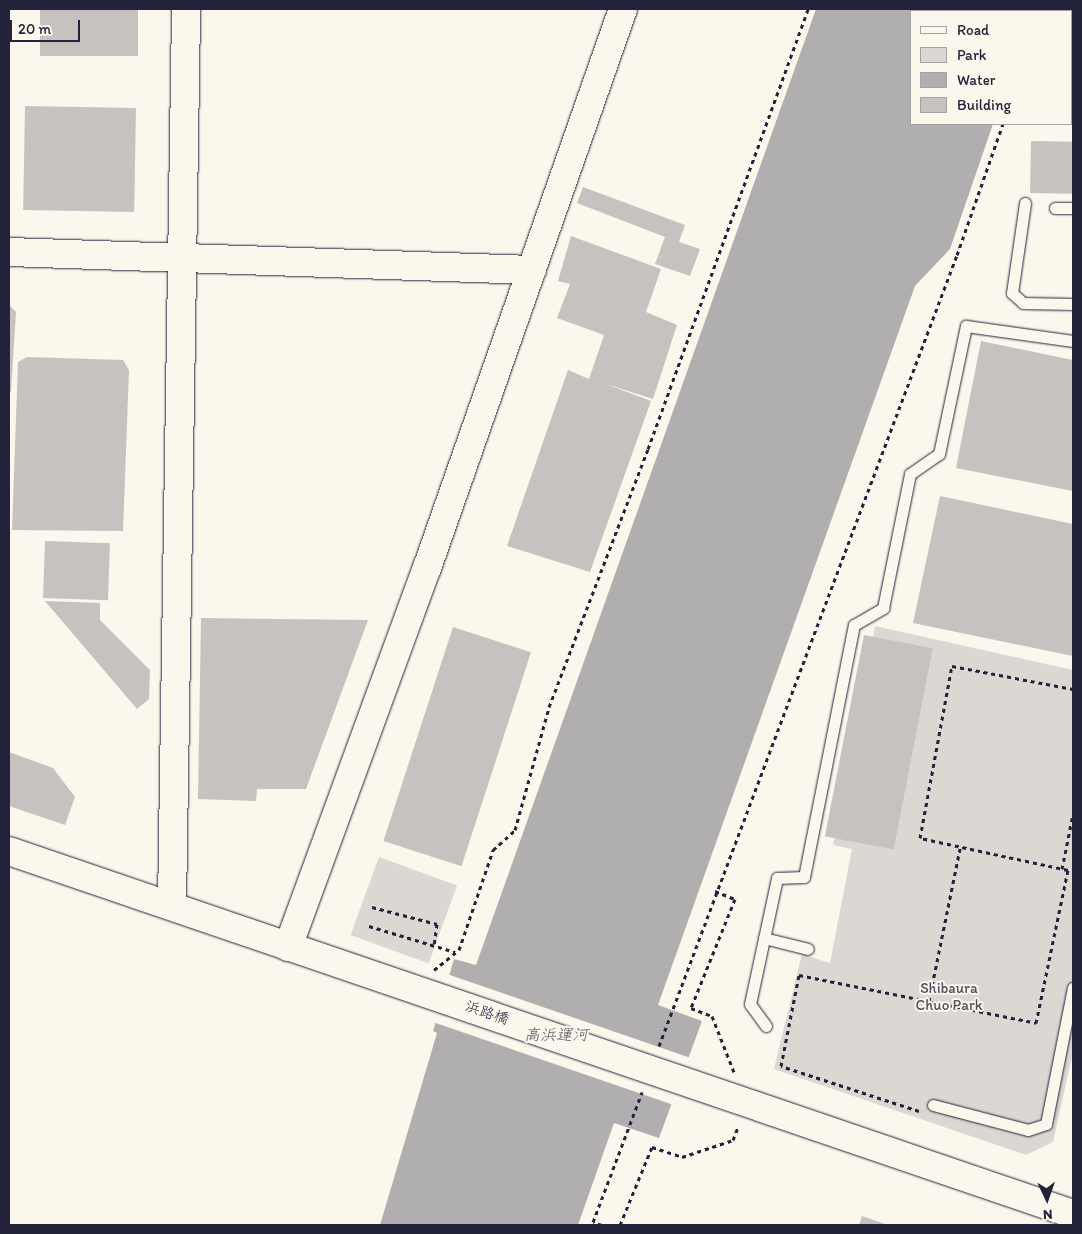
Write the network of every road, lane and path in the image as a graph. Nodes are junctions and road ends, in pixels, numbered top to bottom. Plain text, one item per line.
1 (186, 9) edge
2 (623, 9) edge
3 (808, 9) edge
4 (1003, 125) edge
5 (1025, 203) dead end
6 (1056, 208) dead end
7 (1073, 208) edge
8 (9, 252) edge
9 (182, 258) junction
10 (532, 270) junction
11 (1073, 304) edge
12 (1073, 341) edge
13 (1073, 689) edge
14 (1073, 814) edge
15 (960, 848) junction
16 (9, 851) edge
17 (1062, 869) junction
18 (715, 892) junction
19 (172, 905) junction
20 (372, 907) dead end
21 (369, 926) dead end
22 (764, 938) junction
23 (434, 946) junction
24 (288, 947) junction
25 (808, 949) dead end
26 (1073, 988) edge
27 (929, 1001) junction
28 (672, 1009) dead end
29 (766, 1026) dead end
30 (747, 1103) junction
31 (931, 1110) joint
32 (626, 1136) dead end
33 (733, 1140) dead end
34 (1073, 1214) edge
35 (602, 1225) edge
36 (620, 1225) edge

1 - 9 street
2 - 10 street
3 - 23 path
4 - 18 path
5 - 11 lane
6 - 7 lane
8 - 9 street
9 - 10 street
9 - 19 street
10 - 24 street
12 - 22 lane
13 - 15 path
14 - 17 path
15 - 17 path
15 - 27 path
16 - 19 street, 浜路橋
17 - 27 path
18 - 28 path
18 - 30 path
19 - 24 street, 浜路橋
20 - 23 path
21 - 23 path
22 - 25 lane
22 - 29 lane
24 - 30 street, 浜路橋
26 - 31 lane
27 - 31 path
30 - 34 street, 浜路橋
32 - 35 path
33 - 36 path

